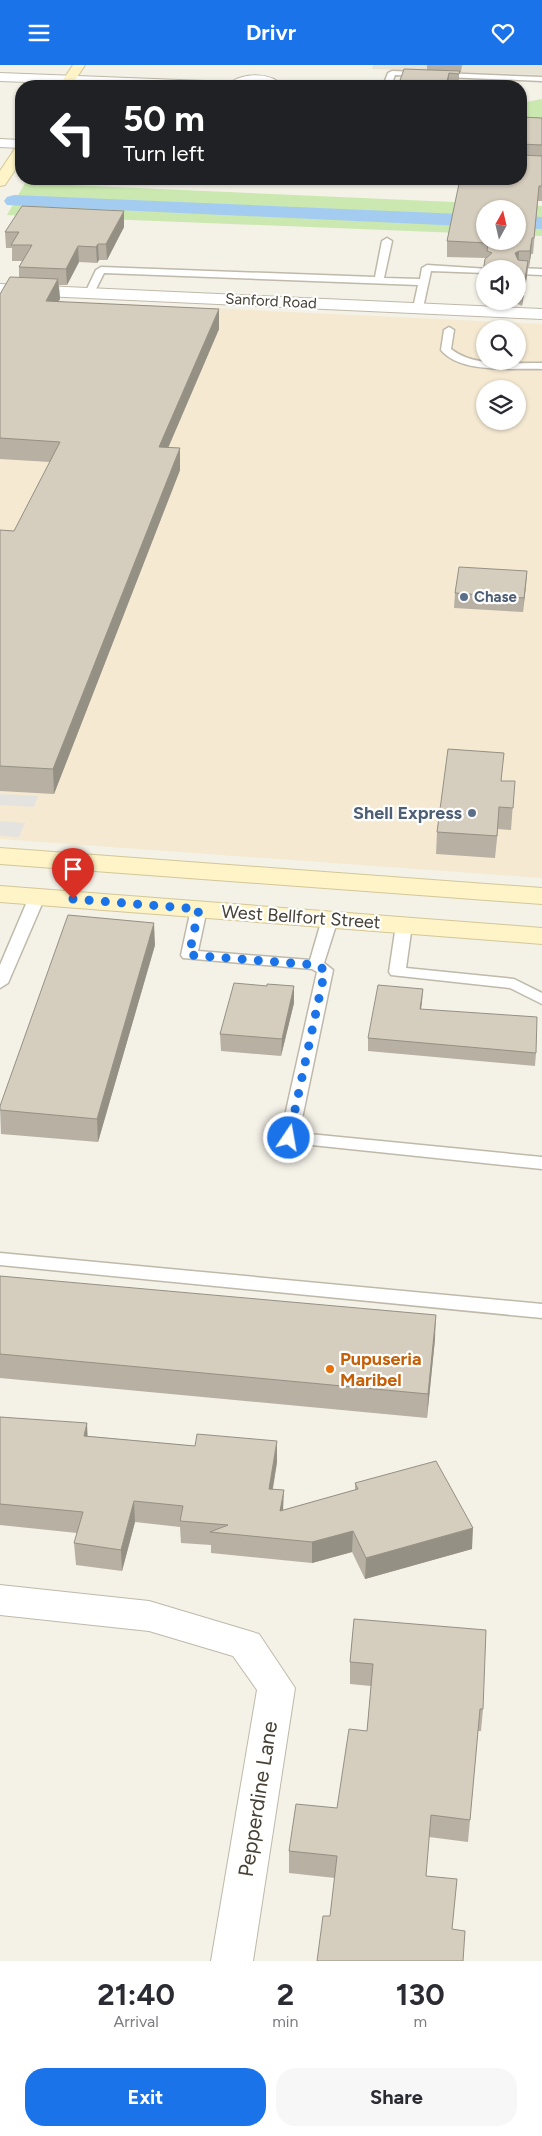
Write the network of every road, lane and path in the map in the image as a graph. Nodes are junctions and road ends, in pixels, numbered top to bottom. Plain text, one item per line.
1 (79, 65) edge
2 (0, 77) edge
3 (542, 79) edge
4 (34, 80) edge
5 (69, 80) edge
6 (390, 80) edge
7 (0, 143) edge
8 (15, 144) edge
9 (15, 159) edge
10 (0, 182) edge
11 (387, 241) dead end
12 (476, 270) edge
13 (526, 271) edge
14 (542, 272) edge
15 (379, 281) junction
16 (424, 282) junction
17 (0, 289) edge
18 (90, 293) junction
19 (418, 308) junction
20 (542, 314) edge
21 (449, 330) dead end
22 (542, 366) edge
23 (0, 856) edge
24 (54, 860) junction
25 (0, 893) edge
26 (542, 896) edge
27 (37, 897) junction
28 (199, 909) junction
29 (330, 919) junction
30 (404, 925) junction
31 (542, 936) edge
32 (316, 965) junction
33 (0, 983) edge
34 (542, 999) edge
35 (542, 1163) edge
36 (0, 1259) edge
37 (542, 1311) edge
38 (0, 1600) edge
39 (232, 1961) edge

1 - 5 main road
2 - 4 street
3 - 6 lane
7 - 8 street
9 - 10 main road
11 - 15 lane
12 - 16 lane
13 - 14 lane
15 - 16 lane
15 - 18 lane
16 - 19 lane
17 - 18 street, Sanford Road
18 - 19 street, Sanford Road
19 - 20 street, Sanford Road
21 - 22 lane
23 - 24 main road
24 - 26 main road
24 - 27 main road
25 - 27 main road, West Bellfort Street
27 - 28 main road, West Bellfort Street
27 - 33 lane
28 - 29 main road, West Bellfort Street
28 - 32 lane
29 - 30 main road, West Bellfort Street
29 - 32 lane
30 - 31 main road, West Bellfort Street
30 - 34 lane
32 - 35 lane
36 - 37 lane
38 - 39 street, Pepperdine Lane

